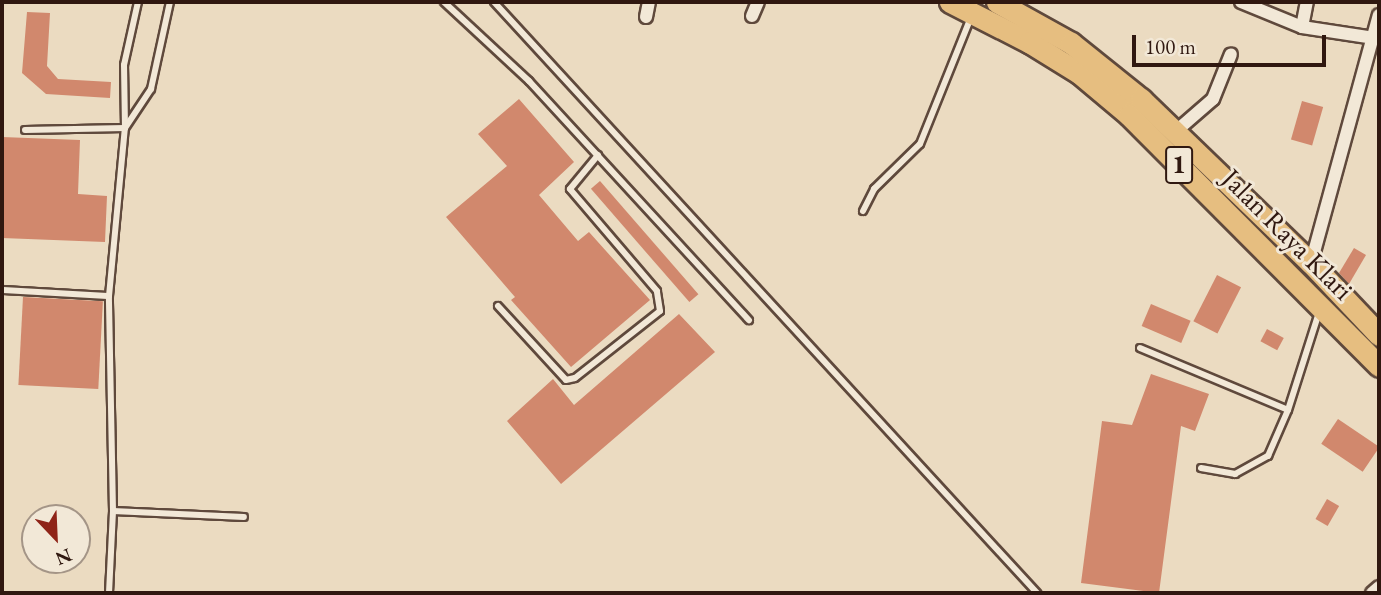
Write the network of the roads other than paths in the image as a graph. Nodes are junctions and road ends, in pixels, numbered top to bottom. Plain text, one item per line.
1 (138, 2) edge
2 (170, 2) edge
3 (444, 2) edge
4 (494, 2) edge
5 (649, 2) edge
6 (758, 2) edge
7 (950, 2) edge
8 (997, 2) edge
9 (1241, 2) edge
10 (1307, 2) edge
11 (972, 13) junction
12 (752, 16) dead end
13 (646, 17) dead end
14 (1377, 26) edge
15 (1303, 27) junction
16 (1231, 54) dead end
17 (125, 128) junction
18 (25, 130) dead end
19 (1175, 132) junction
20 (598, 155) junction
21 (863, 211) dead end
22 (1311, 263) junction
23 (2, 290) edge
24 (109, 296) junction
25 (498, 306) dead end
26 (1321, 306) junction
27 (750, 320) dead end
28 (1379, 335) edge
29 (1140, 348) dead end
30 (1379, 366) edge
31 (1288, 410) junction
32 (1201, 468) dead end
33 (113, 511) junction
34 (244, 517) dead end
35 (1379, 587) edge
36 (109, 593) edge
37 (1037, 593) edge
38 (1372, 593) edge

1 - 17 lane
2 - 17 lane
3 - 20 lane
4 - 37 lane
5 - 13 street
6 - 12 street
7 - 11 highway, Jalan Raya Klari / 1
8 - 19 highway, Jalan Raya Klari / 1
9 - 15 street
10 - 15 street
11 - 21 lane
11 - 26 highway, Jalan Raya Klari / 1
14 - 15 street
14 - 22 street
16 - 19 street
17 - 18 lane
17 - 24 lane
19 - 22 highway, Jalan Raya Klari / 1
20 - 25 lane
20 - 27 lane
22 - 28 highway, Jalan Raya Klari / 1
23 - 24 lane
24 - 33 lane
26 - 30 highway, Jalan Raya Klari / 1
26 - 31 lane
29 - 31 lane
31 - 32 lane
33 - 34 lane
33 - 36 lane
35 - 38 street

